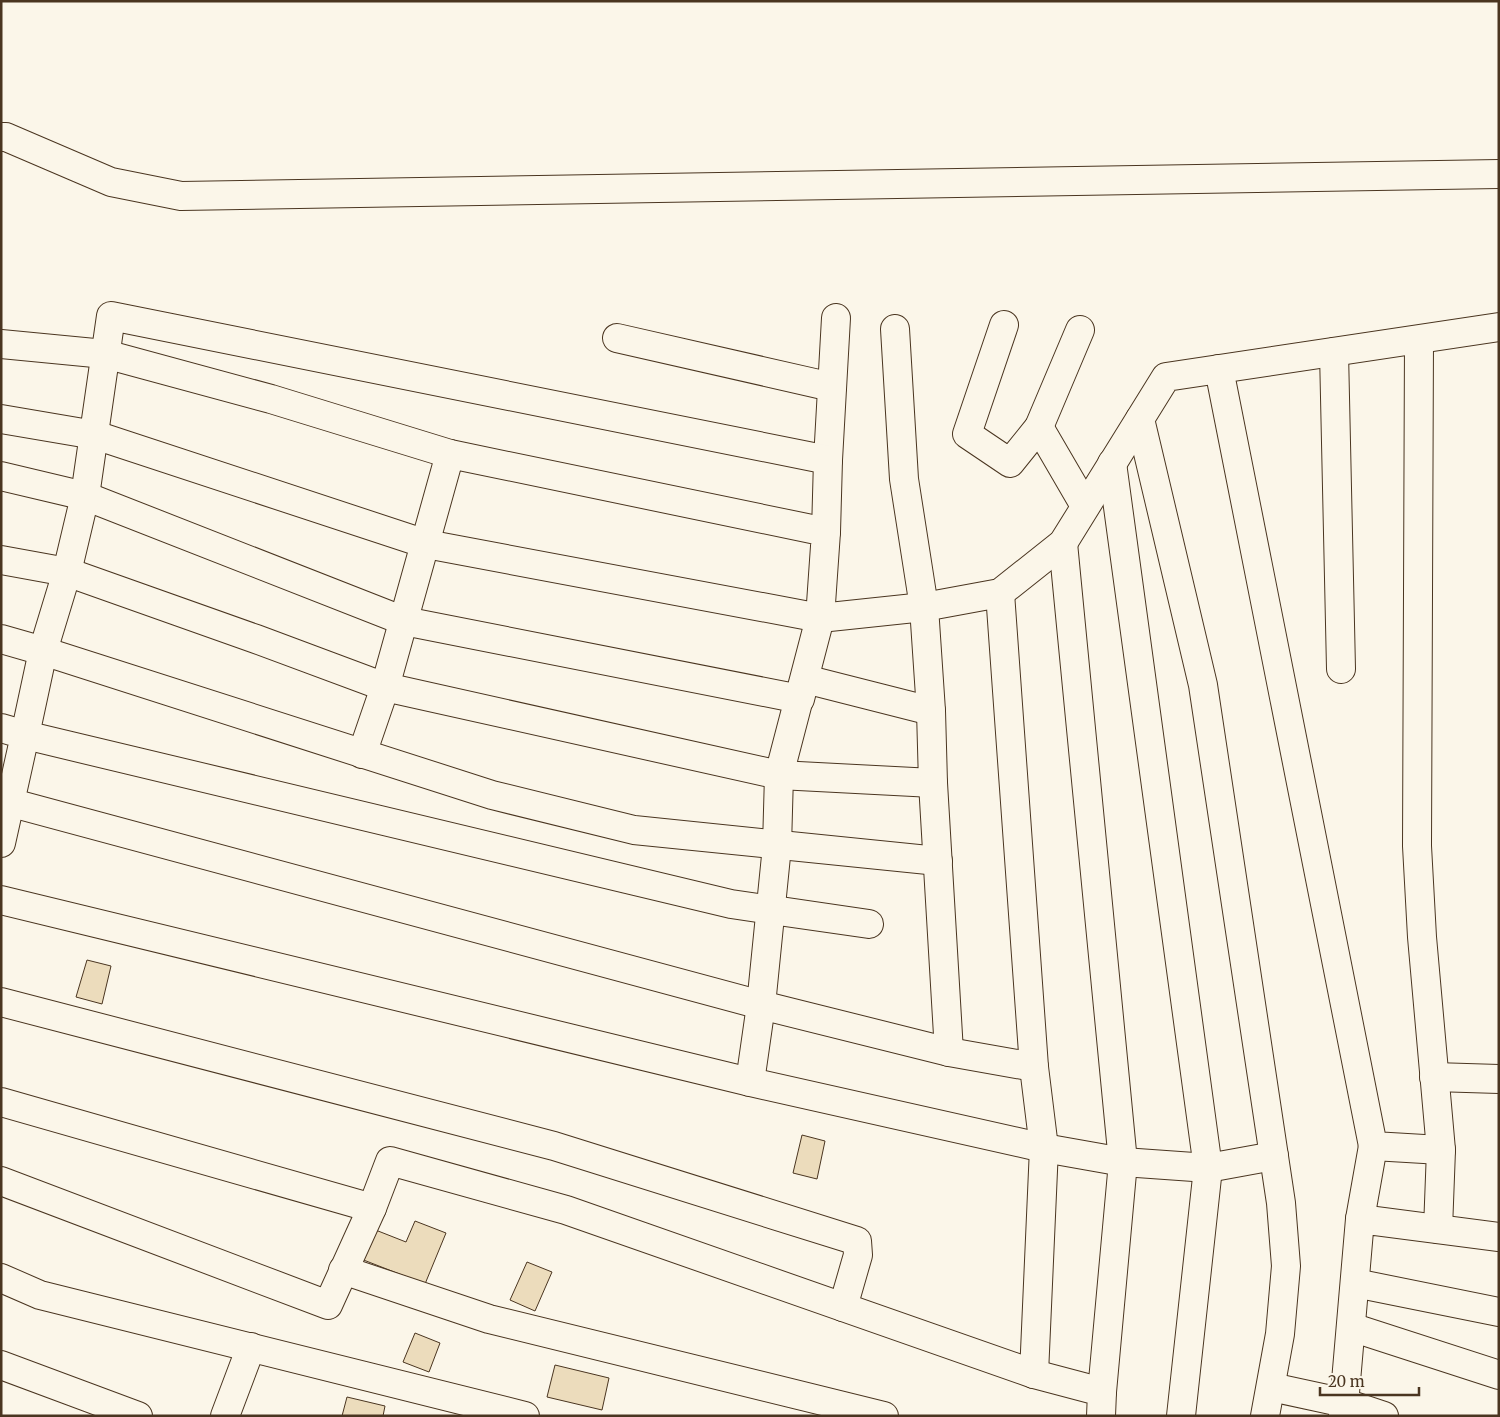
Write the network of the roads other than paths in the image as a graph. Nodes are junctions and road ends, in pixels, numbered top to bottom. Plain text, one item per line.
1 (1, 137) edge
2 (1499, 174) edge
3 (836, 318) dead end
4 (1004, 325) dead end
5 (1499, 327) edge
6 (895, 328) dead end
7 (1080, 330) dead end
8 (617, 338) dead end
9 (1418, 340) junction
10 (1, 344) edge
11 (1334, 352) junction
12 (105, 354) junction
13 (1219, 369) junction
14 (832, 387) junction
15 (1, 419) edge
16 (1140, 420) junction
17 (1039, 427) junction
18 (95, 435) junction
19 (450, 454) junction
20 (828, 460) junction
21 (1112, 463) junction
22 (1, 476) edge
23 (85, 496) junction
24 (1085, 506) junction
25 (826, 532) junction
26 (1063, 543) junction
27 (426, 544) junction
28 (1, 560) edge
29 (67, 572) junction
30 (1000, 593) junction
31 (924, 607) junction
32 (820, 618) junction
33 (404, 621) junction
34 (1, 639) edge
35 (43, 651) junction
36 (1341, 669) dead end
37 (805, 679) junction
38 (386, 687) junction
39 (931, 711) junction
40 (13, 731) edge
41 (362, 754) junction
42 (779, 775) junction
43 (933, 783) junction
44 (5, 801) edge
45 (1, 843) edge
46 (777, 846) junction
47 (938, 861) junction
48 (1, 900) edge
49 (770, 909) junction
50 (869, 924) dead end
51 (1, 1002) edge
52 (761, 1005) junction
53 (948, 1052) junction
54 (1034, 1068) junction
55 (1434, 1077) junction
56 (1499, 1079) edge
57 (750, 1082) junction
58 (1, 1102) edge
59 (1373, 1146) junction
60 (1044, 1148) junction
61 (1441, 1150) junction
62 (1274, 1156) junction
63 (1122, 1162) junction
64 (1208, 1168) junction
65 (1, 1181) edge
66 (372, 1208) junction
67 (1360, 1219) junction
68 (1438, 1229) junction
69 (1499, 1237) edge
70 (343, 1270) junction
71 (1, 1278) edge
72 (1355, 1283) junction
73 (843, 1307) junction
74 (1499, 1312) edge
75 (1351, 1327) junction
76 (251, 1347) junction
77 (1, 1366) edge
78 (1034, 1374) junction
79 (1499, 1375) edge
80 (1271, 1387) junction
81 (1101, 1404) edge
82 (1344, 1410) edge
83 (138, 1416) edge
84 (225, 1416) edge
85 (524, 1416) edge
86 (884, 1416) edge
87 (1181, 1416) edge
88 (1265, 1416) edge
89 (1384, 1416) edge

1 - 2 street
3 - 14 street
4 - 17 street
5 - 9 street
6 - 31 street
7 - 17 street
8 - 14 street
9 - 11 street
9 - 55 street
10 - 12 street
11 - 13 street
11 - 36 street
12 - 18 street
12 - 19 street
12 - 20 street
13 - 16 street
13 - 59 street
14 - 20 street
15 - 18 street
16 - 21 street
16 - 62 street
17 - 24 street
18 - 23 street
18 - 27 street
19 - 25 street
19 - 27 street
20 - 25 street
21 - 24 street
21 - 64 street
22 - 23 street
23 - 29 street
23 - 33 street
24 - 26 street
25 - 32 street
26 - 30 street
26 - 63 street
27 - 32 street
27 - 33 street
28 - 29 street
29 - 35 street
29 - 38 street
30 - 31 street
30 - 54 street
31 - 32 street
31 - 39 street
32 - 37 street
33 - 37 street
33 - 38 street
34 - 35 street
35 - 40 street
35 - 41 street
37 - 39 street
37 - 42 street
38 - 41 street
38 - 42 street
39 - 43 street
40 - 44 street
40 - 49 street
41 - 46 street
42 - 43 street
42 - 46 street
43 - 47 street
44 - 45 street
44 - 52 street
46 - 47 street
46 - 49 street
47 - 53 street
48 - 57 street
49 - 50 street
49 - 52 street
51 - 73 street
52 - 53 street
52 - 57 street
53 - 54 street
54 - 60 street
55 - 56 street
55 - 61 street
57 - 60 street
58 - 66 street
59 - 61 street
59 - 67 street
60 - 63 street
60 - 78 street
61 - 68 street
62 - 64 street
62 - 80 street
63 - 64 street
63 - 81 street
64 - 87 street
65 - 70 street
66 - 70 street
66 - 73 street
67 - 68 street
67 - 72 street
68 - 69 street
70 - 86 street
71 - 76 street
72 - 74 street
72 - 75 street
73 - 78 street
75 - 79 street
75 - 82 street
76 - 84 street
76 - 85 street
77 - 83 street
78 - 81 street
80 - 82 street
80 - 88 street
82 - 89 street

